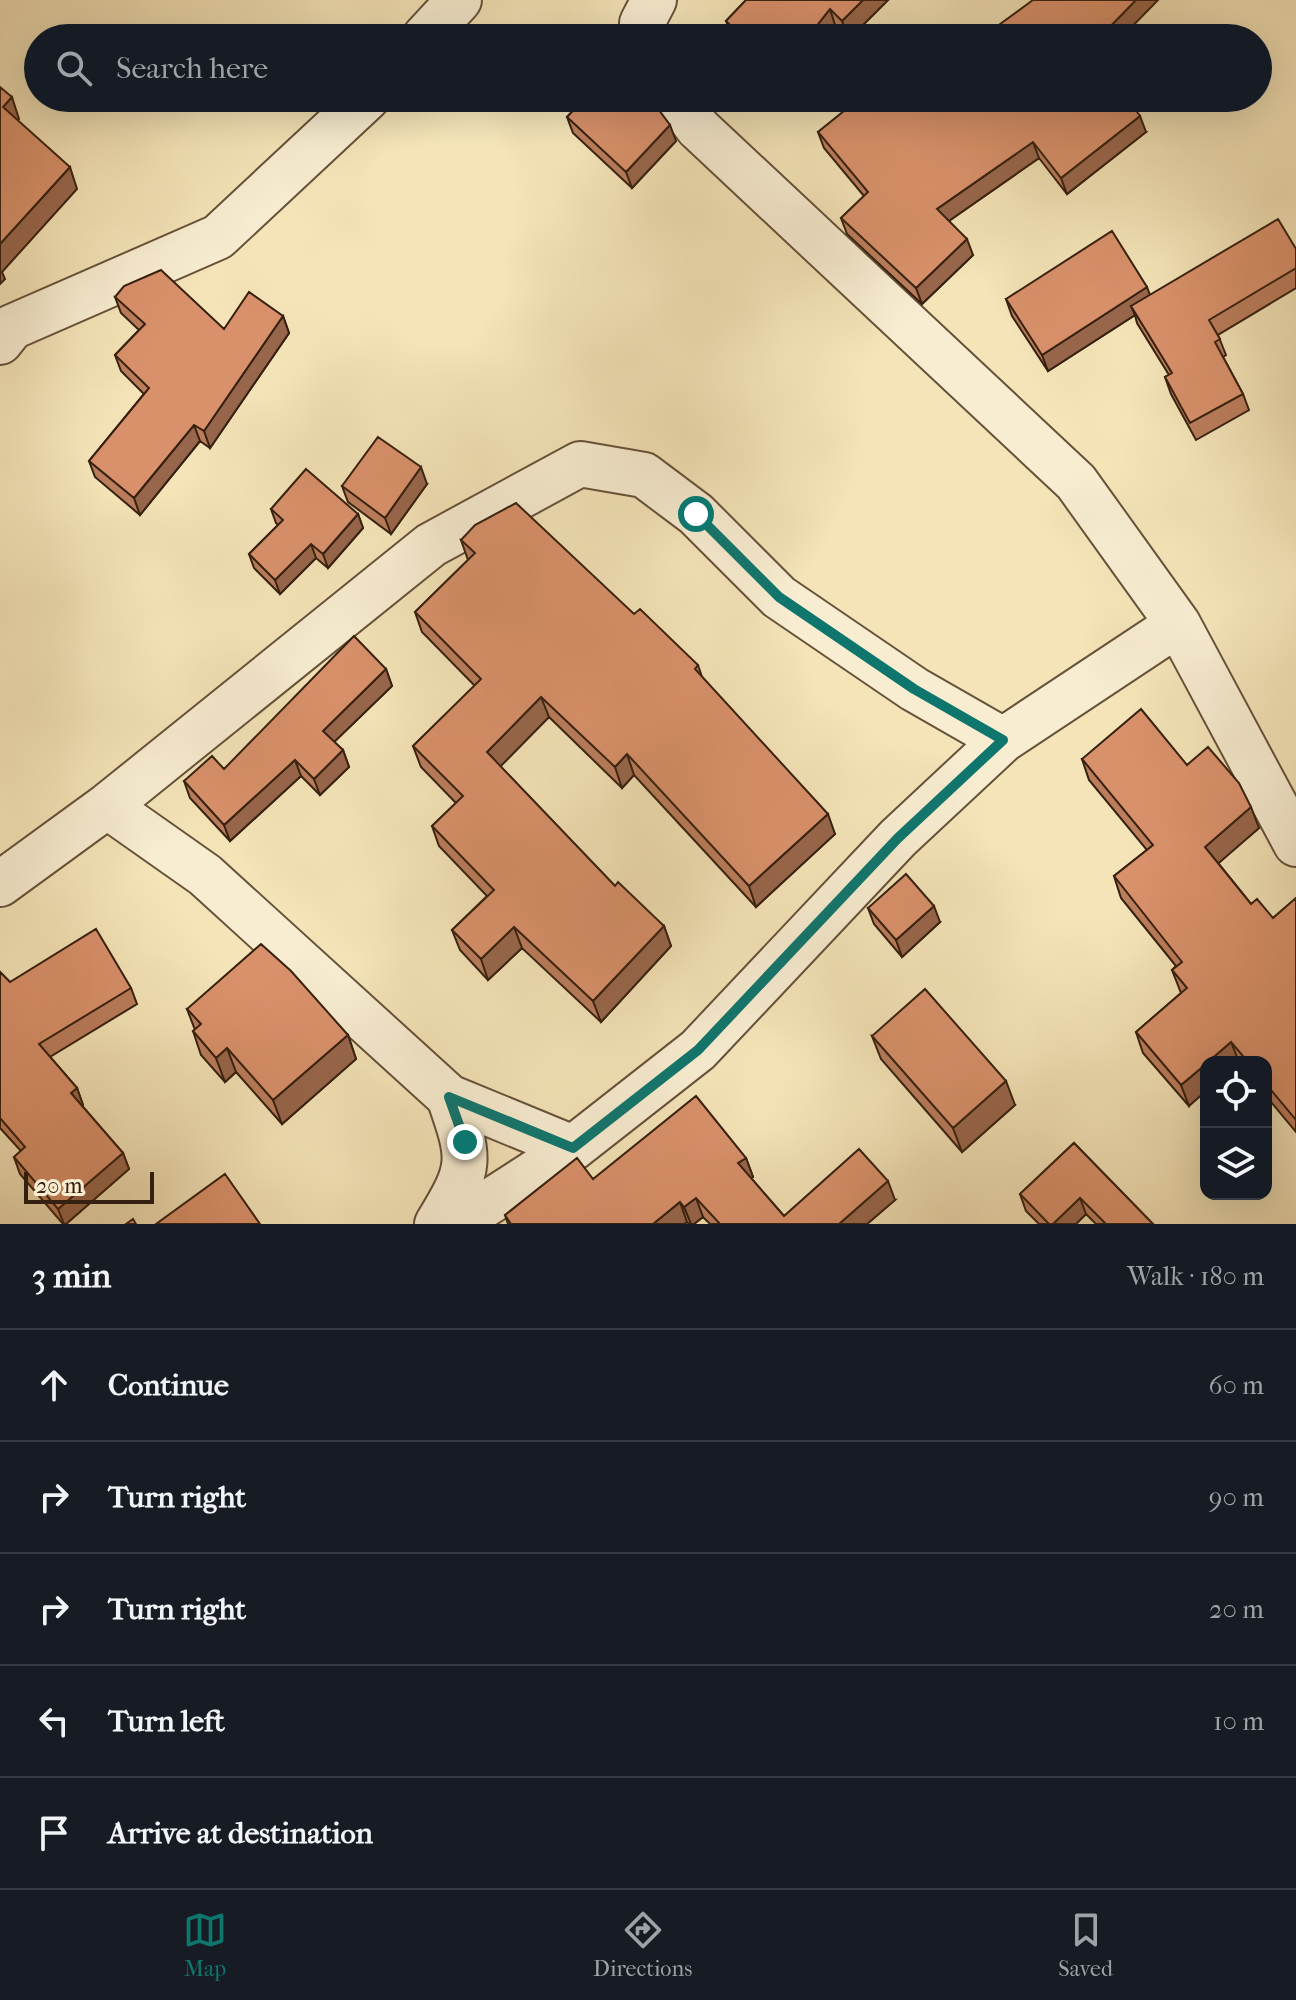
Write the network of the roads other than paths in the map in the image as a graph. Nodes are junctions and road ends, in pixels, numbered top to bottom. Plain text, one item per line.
1 (459, 0) edge
2 (654, 0) edge
3 (437, 24) edge
4 (642, 24) edge
5 (352, 112) edge
6 (686, 112) edge
7 (0, 342) edge
8 (1178, 624) junction
9 (1003, 740) junction
10 (107, 806) junction
11 (1296, 844) edge
12 (0, 884) edge
13 (449, 1097) junction
14 (573, 1148) junction
15 (437, 1224) edge
16 (455, 1224) edge

1 - 3 street
2 - 4 street
5 - 7 street
6 - 8 street
8 - 9 street
8 - 11 street
9 - 10 street
9 - 14 street
10 - 12 street
10 - 13 street
13 - 14 street
13 - 15 street
14 - 16 street

